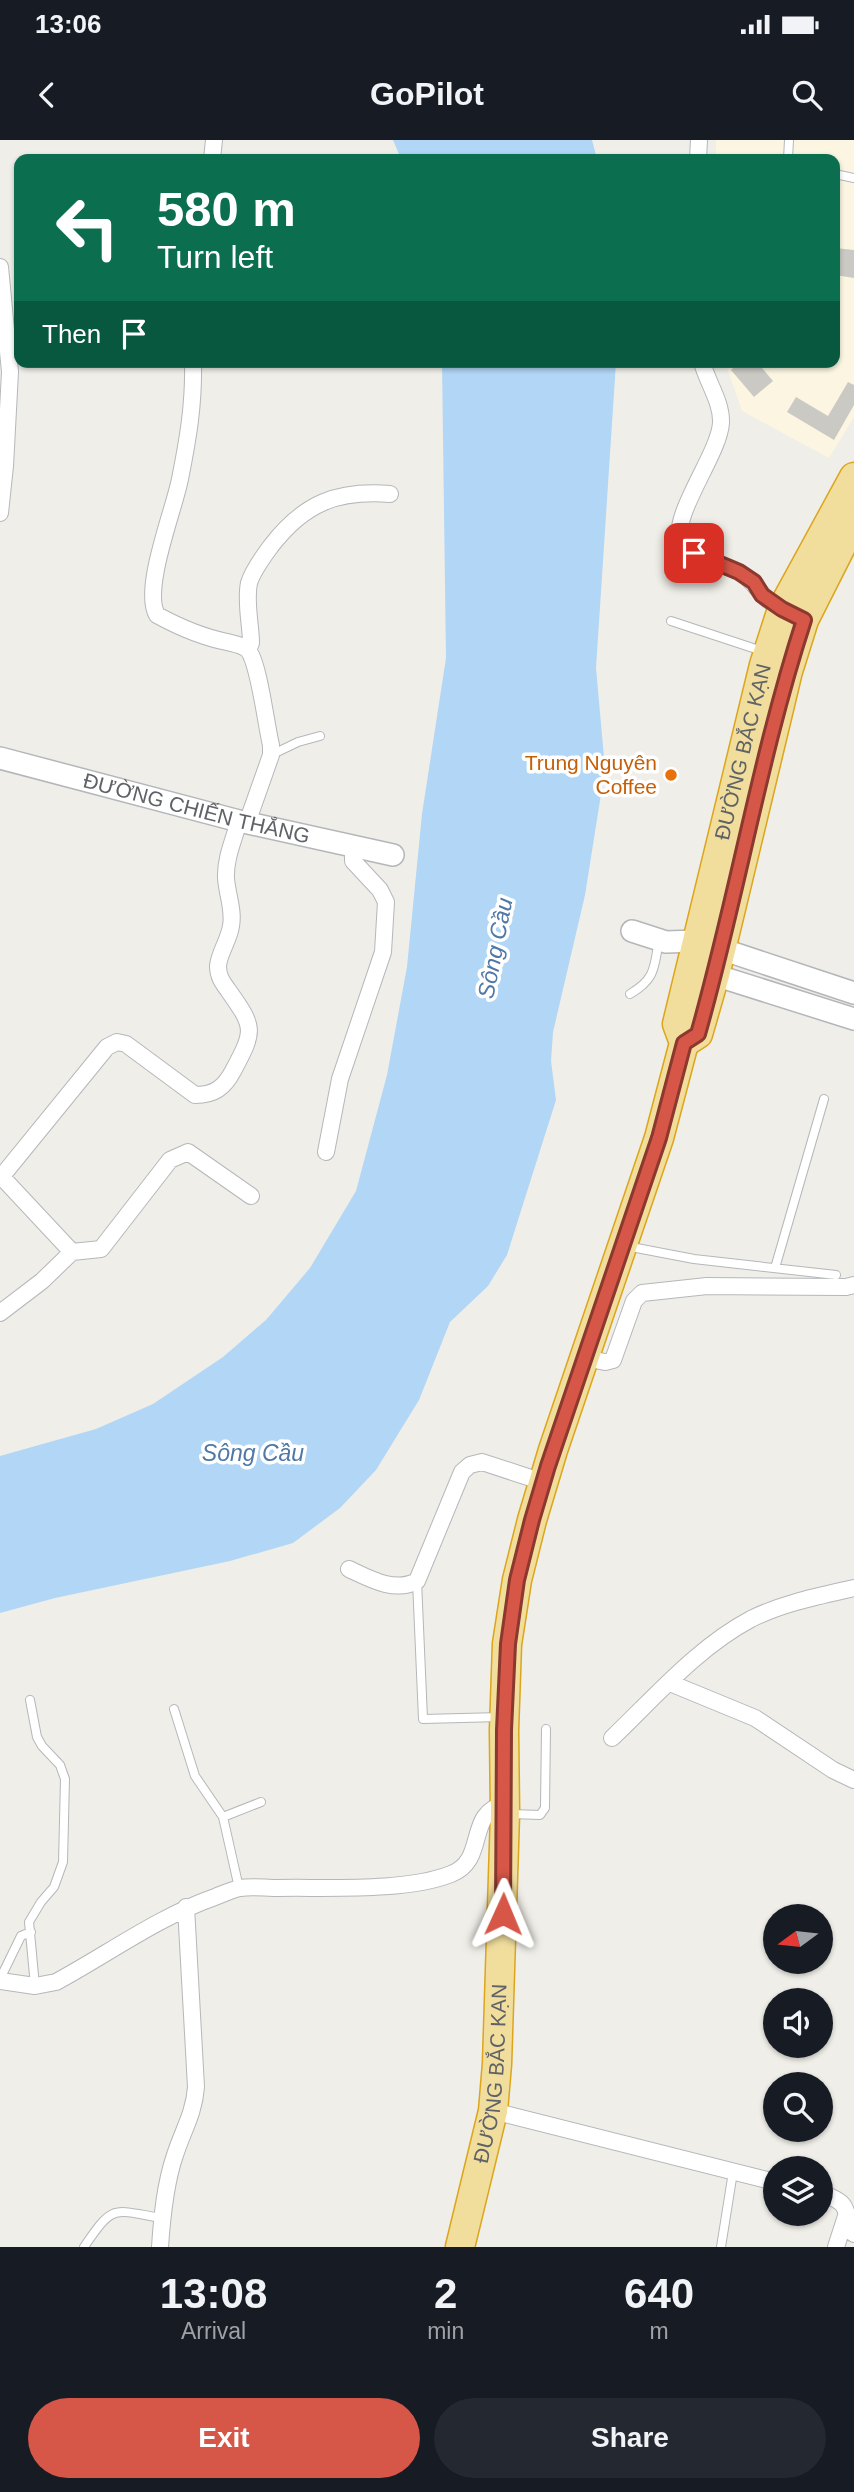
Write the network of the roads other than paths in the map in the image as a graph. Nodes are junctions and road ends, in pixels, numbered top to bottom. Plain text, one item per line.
1 (0, 267) edge
2 (192, 368) edge
3 (704, 368) edge
4 (854, 477) edge
5 (390, 494) dead end
6 (0, 513) edge
7 (854, 521) edge
8 (793, 614) junction
9 (671, 621) dead end
10 (248, 650) junction
11 (768, 653) junction
12 (320, 736) dead end
13 (271, 755) junction
14 (0, 758) edge
15 (243, 822) junction
16 (353, 846) junction
17 (393, 855) dead end
18 (632, 930) dead end
19 (663, 941) junction
20 (705, 958) junction
21 (630, 993) dead end
22 (854, 993) edge
23 (854, 1019) edge
24 (824, 1099) dead end
25 (326, 1152) dead end
26 (3, 1182) edge
27 (251, 1196) dead end
28 (623, 1245) junction
29 (72, 1252) junction
30 (775, 1268) junction
31 (836, 1275) dead end
32 (854, 1285) edge
33 (0, 1313) edge
34 (585, 1358) junction
35 (543, 1482) junction
36 (349, 1569) dead end
37 (417, 1581) junction
38 (854, 1588) edge
39 (670, 1683) junction
40 (30, 1700) dead end
41 (174, 1709) dead end
42 (504, 1717) junction
43 (546, 1729) dead end
44 (612, 1738) dead end
45 (854, 1780) edge
46 (261, 1802) dead end
47 (505, 1809) junction
48 (223, 1817) junction
49 (239, 1888) junction
50 (186, 1907) junction
51 (31, 1932) junction
52 (0, 1980) edge
53 (35, 1986) junction
54 (493, 2111) junction
55 (733, 2172) junction
56 (763, 2179) edge
57 (833, 2197) edge
58 (848, 2209) junction
59 (162, 2218) junction
60 (854, 2234) edge
61 (84, 2247) edge
62 (160, 2247) edge
63 (460, 2247) edge
64 (721, 2247) edge
65 (836, 2247) edge

1 - 6 street
2 - 10 street
3 - 8 street
4 - 8 highway, ĐƯỜNG BẮC KẠN
5 - 10 street
7 - 8 highway, ĐƯỜNG BẮC KẠN
8 - 11 highway, ĐƯỜNG BẮC KẠN
8 - 20 highway, ĐƯỜNG BẮC KẠN
9 - 11 lane
10 - 13 street
11 - 20 highway, ĐƯỜNG BẮC KẠN
12 - 13 lane
13 - 15 street
14 - 15 main road, ĐƯỜNG CHIẾN THẮNG
15 - 16 main road, ĐƯỜNG CHIẾN THẮNG
15 - 26 street
16 - 17 main road, ĐƯỜNG CHIẾN THẮNG
16 - 25 street
18 - 19 main road
19 - 20 main road
19 - 21 lane
20 - 22 main road
20 - 23 main road
20 - 28 highway, ĐƯỜNG BẮC KẠN
24 - 30 lane
26 - 29 street
27 - 29 street
28 - 30 lane
28 - 34 highway, ĐƯỜNG BẮC KẠN
29 - 33 street
30 - 31 lane
32 - 34 street
34 - 35 highway, ĐƯỜNG BẮC KẠN
35 - 37 street
35 - 42 highway, ĐƯỜNG BẮC KẠN
36 - 37 street
37 - 42 lane
38 - 39 street
39 - 44 street
39 - 45 street
40 - 51 lane
41 - 48 lane
42 - 47 highway, ĐƯỜNG BẮC KẠN
43 - 47 lane
46 - 48 lane
47 - 49 street
47 - 54 highway, ĐƯỜNG BẮC KẠN
48 - 49 lane
49 - 50 street
50 - 53 street
50 - 59 street
51 - 52 lane
51 - 53 lane
52 - 53 street
54 - 55 street
54 - 63 highway, ĐƯỜNG BẮC KẠN
55 - 56 street
55 - 64 lane
57 - 58 street
58 - 60 street
58 - 65 street
59 - 61 lane
59 - 62 street

